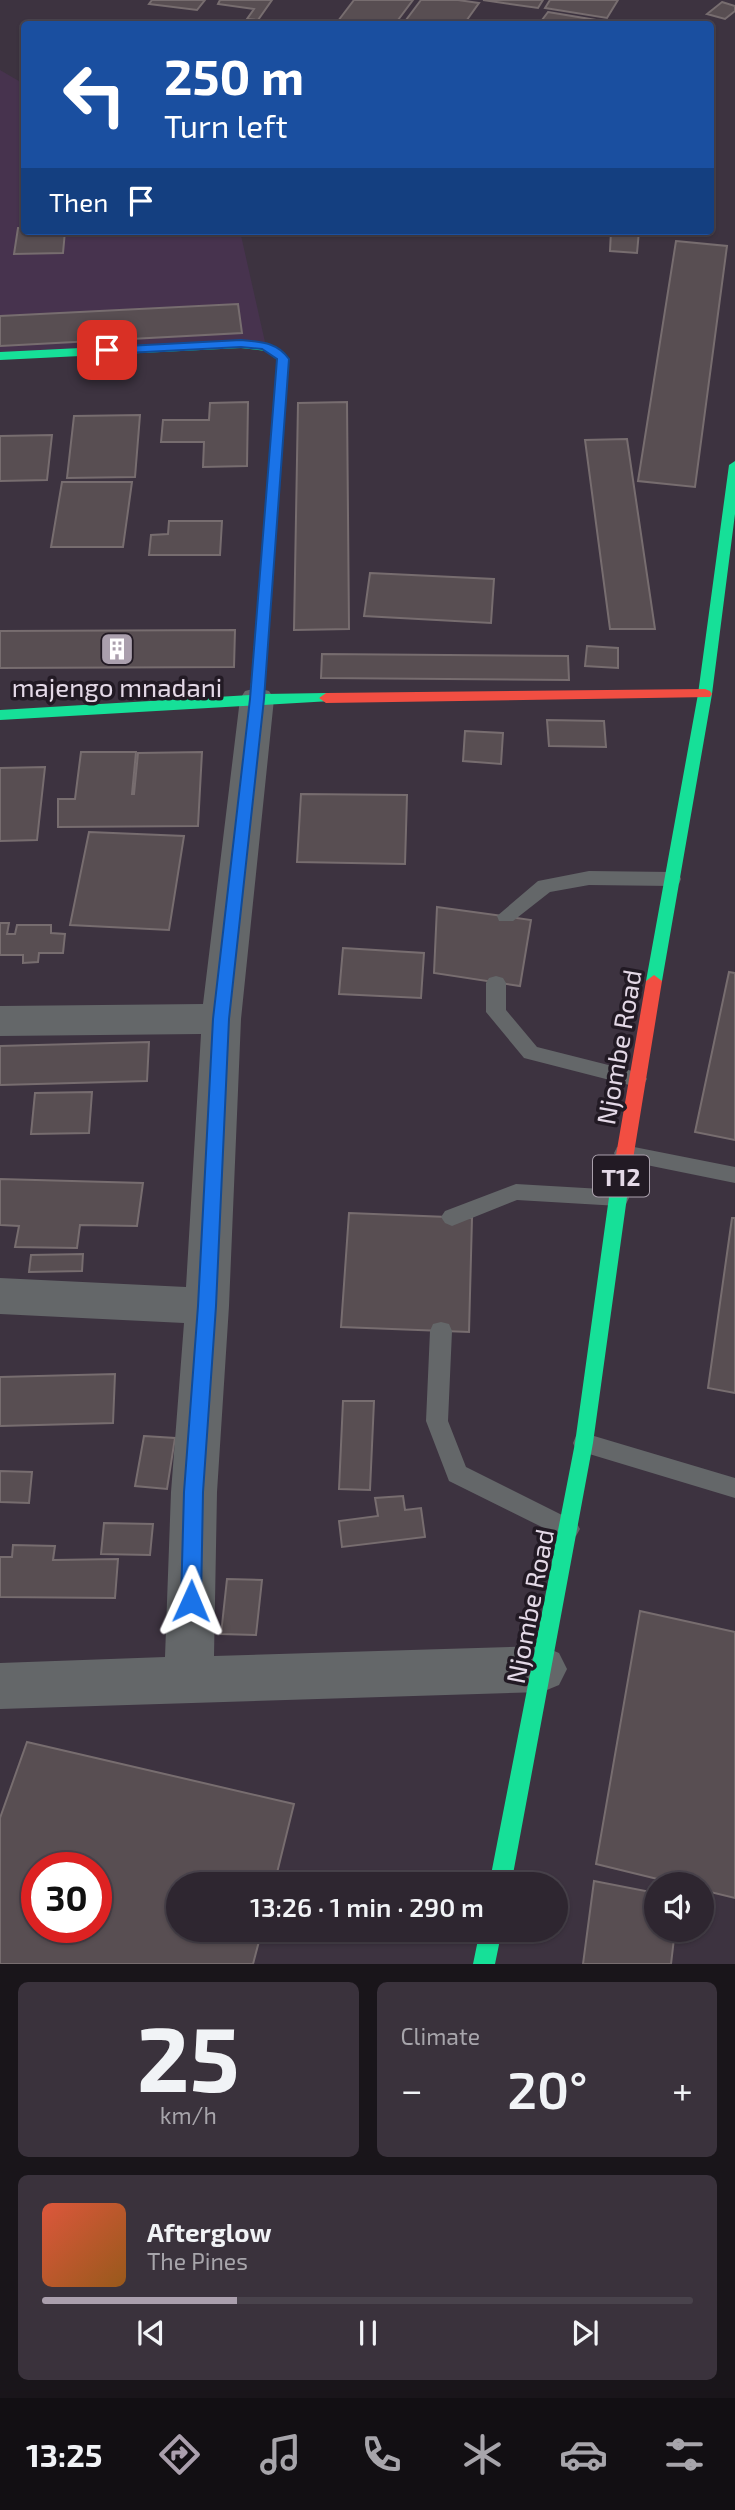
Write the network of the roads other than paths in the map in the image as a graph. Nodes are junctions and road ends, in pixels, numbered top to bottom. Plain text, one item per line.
1 (0, 356) edge
2 (735, 465) edge
3 (705, 694) junction
4 (257, 699) junction
5 (0, 715) edge
6 (672, 879) junction
7 (506, 916) dead end
8 (496, 983) dead end
9 (221, 1019) junction
10 (0, 1021) edge
11 (637, 1079) junction
12 (624, 1153) junction
13 (735, 1175) edge
14 (619, 1198) junction
15 (452, 1217) dead end
16 (0, 1296) edge
17 (207, 1306) junction
18 (441, 1331) dead end
19 (584, 1443) junction
20 (735, 1488) edge
21 (568, 1529) junction
22 (542, 1669) junction
23 (189, 1682) junction
24 (0, 1686) edge
25 (503, 1872) edge
26 (489, 1942) edge
27 (484, 1964) edge

1 - 4 main road
2 - 3 main road, Njombe Road / T12
3 - 4 main road
3 - 6 main road, Njombe Road / T12
4 - 5 main road
4 - 9 street
6 - 7 lane
6 - 11 main road, Njombe Road / T12
8 - 11 lane
9 - 10 street
9 - 17 street
11 - 12 main road, Njombe Road / T12
12 - 13 lane
12 - 14 main road, Njombe Road / T12
14 - 15 lane
14 - 19 main road, Njombe Road / T12
16 - 17 street
17 - 23 street
18 - 21 lane
19 - 20 lane
19 - 21 main road, Njombe Road / T12
21 - 22 main road, Njombe Road / T12
22 - 23 street
22 - 25 main road, Njombe Road / T12
23 - 24 street
26 - 27 main road

